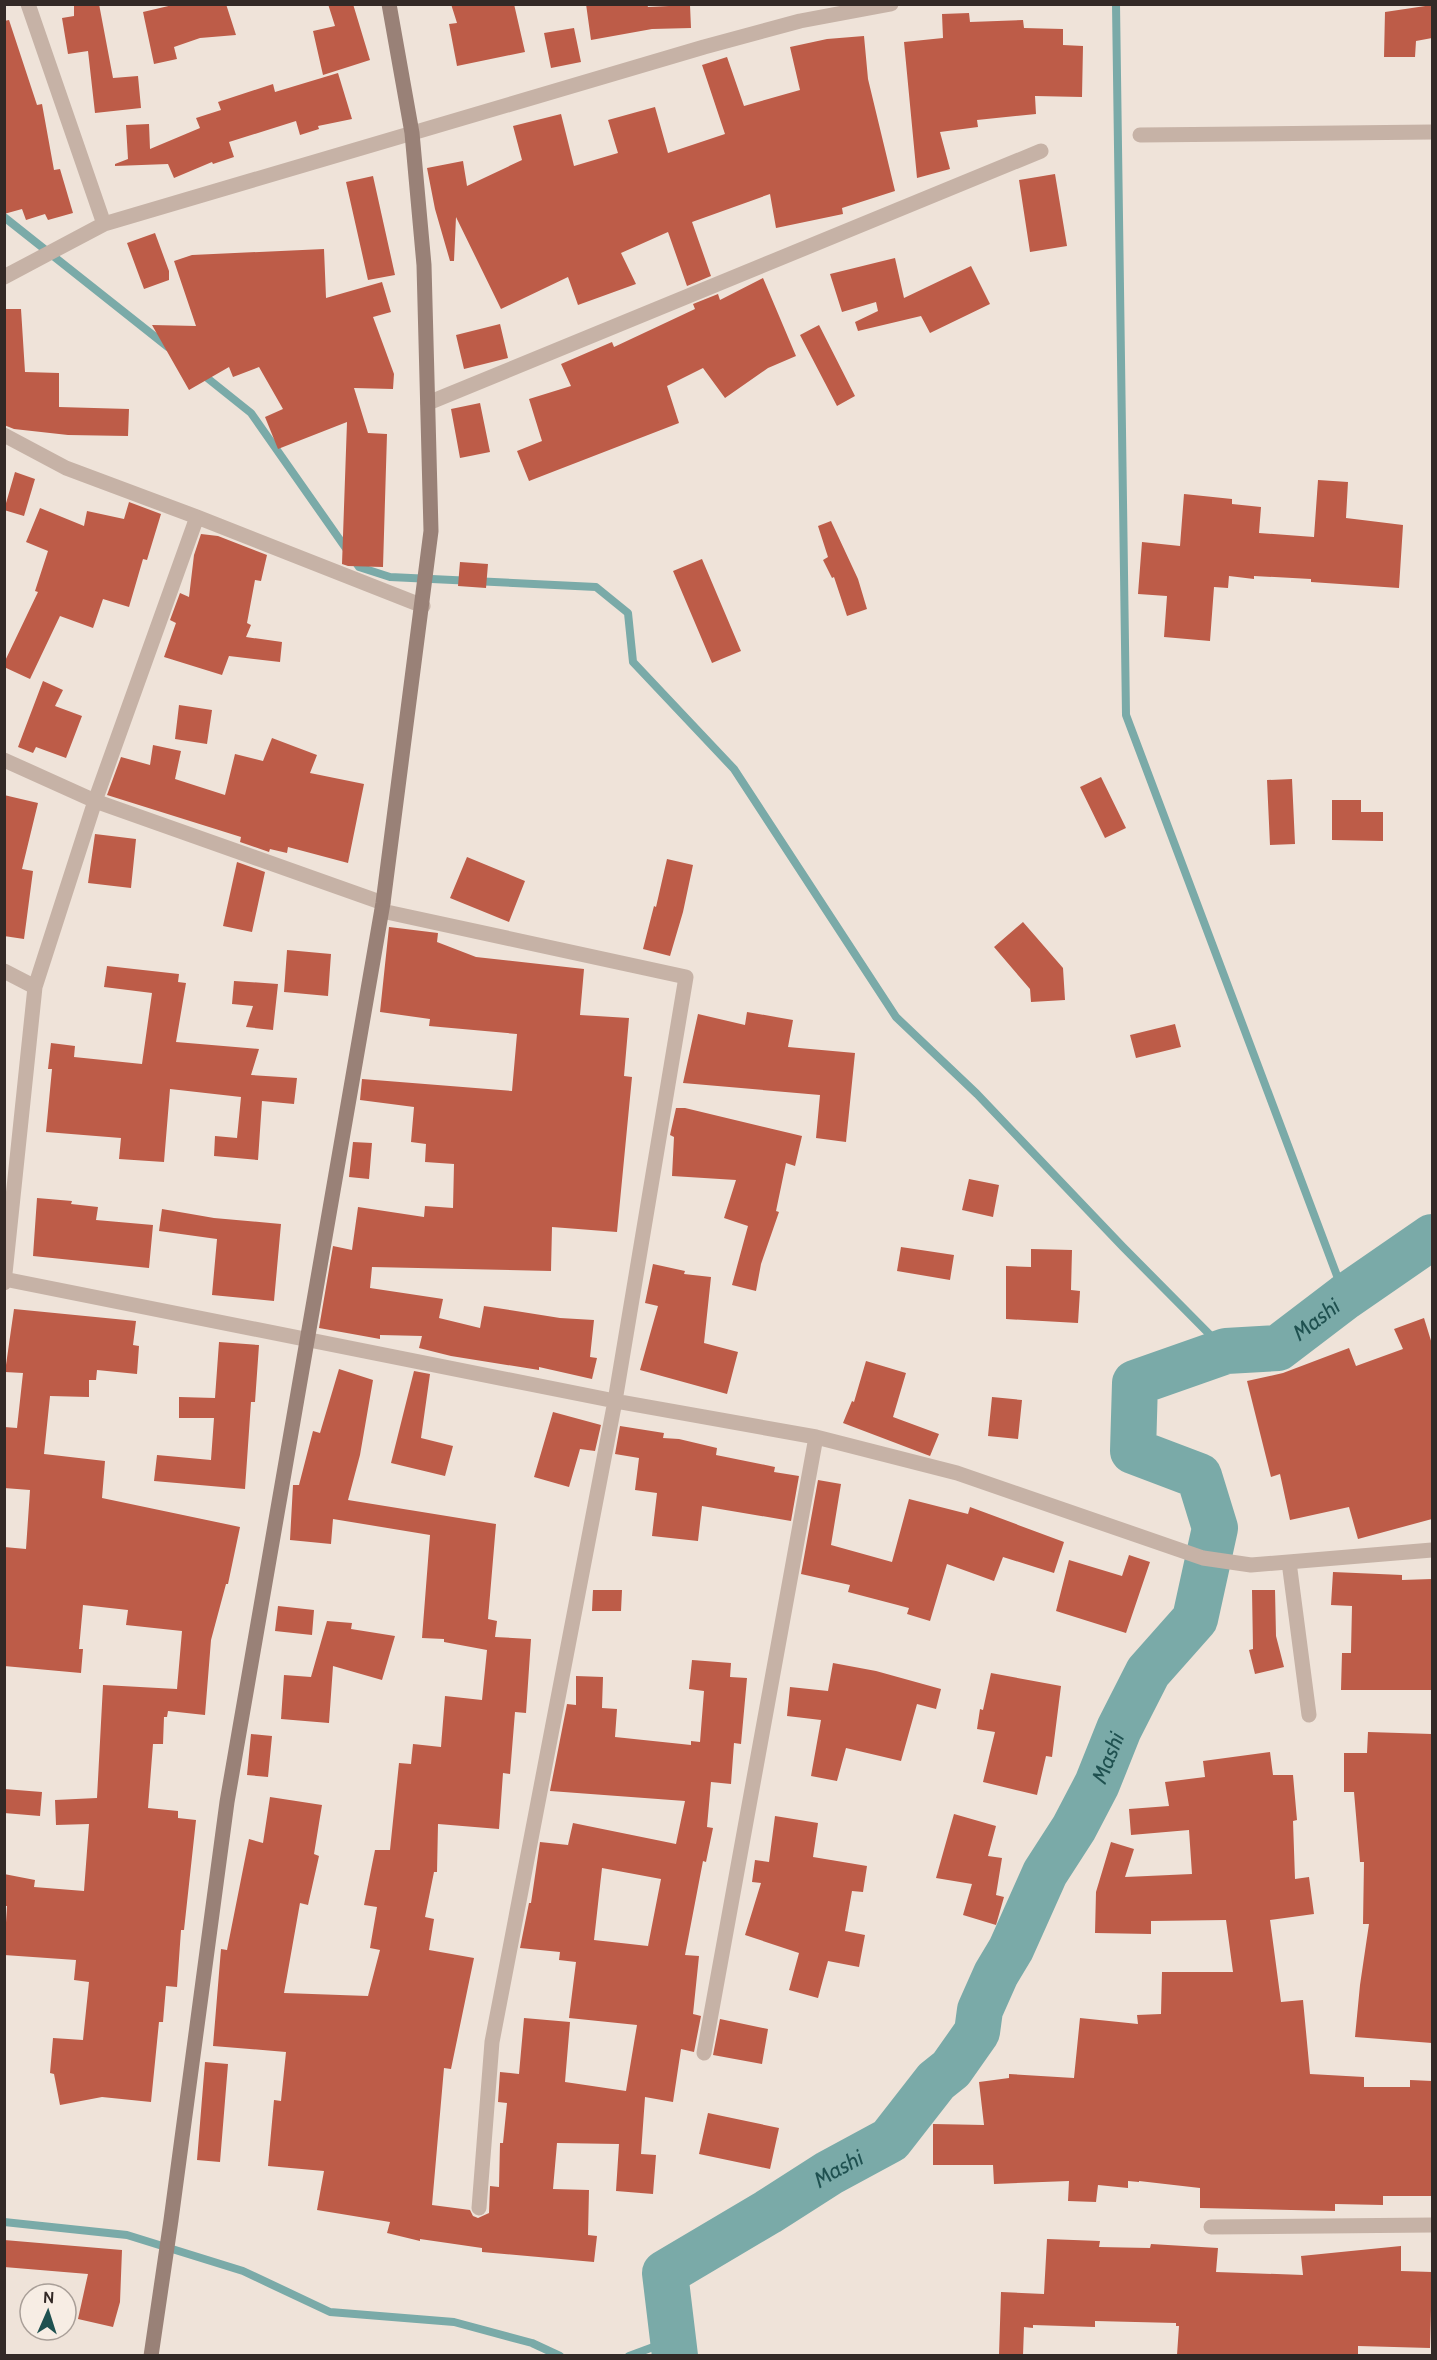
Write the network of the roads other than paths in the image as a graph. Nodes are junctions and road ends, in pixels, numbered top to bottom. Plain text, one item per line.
1 (28, 4) edge
2 (389, 4) edge
3 (891, 4) edge
4 (1432, 132) edge
5 (412, 133) junction
6 (1140, 135) dead end
7 (1041, 151) dead end
8 (104, 224) junction
9 (4, 277) edge
10 (428, 403) junction
11 (4, 435) edge
12 (197, 517) junction
13 (423, 606) junction
14 (4, 760) edge
15 (95, 801) junction
16 (382, 907) junction
17 (4, 971) edge
18 (35, 987) junction
19 (5, 1280) edge
20 (306, 1338) junction
21 (615, 1401) junction
22 (816, 1437) junction
23 (1432, 1550) edge
24 (1289, 1562) junction
25 (1309, 1714) dead end
26 (704, 2053) dead end
27 (479, 2208) dead end
28 (1432, 2225) edge
29 (1212, 2227) dead end
30 (151, 2355) edge

1 - 8 street
2 - 5 street
3 - 5 street
4 - 6 street
5 - 8 street
5 - 10 street
7 - 10 street
8 - 9 street
10 - 13 street
11 - 12 street
12 - 13 street
12 - 15 street
13 - 16 street
14 - 15 street
15 - 16 street
15 - 18 street
16 - 20 street
16 - 21 street
17 - 18 street
18 - 19 street
19 - 20 street
20 - 21 street
20 - 30 street
21 - 22 street
21 - 27 street
22 - 24 street
22 - 26 street
23 - 24 street
24 - 25 street
28 - 29 street

